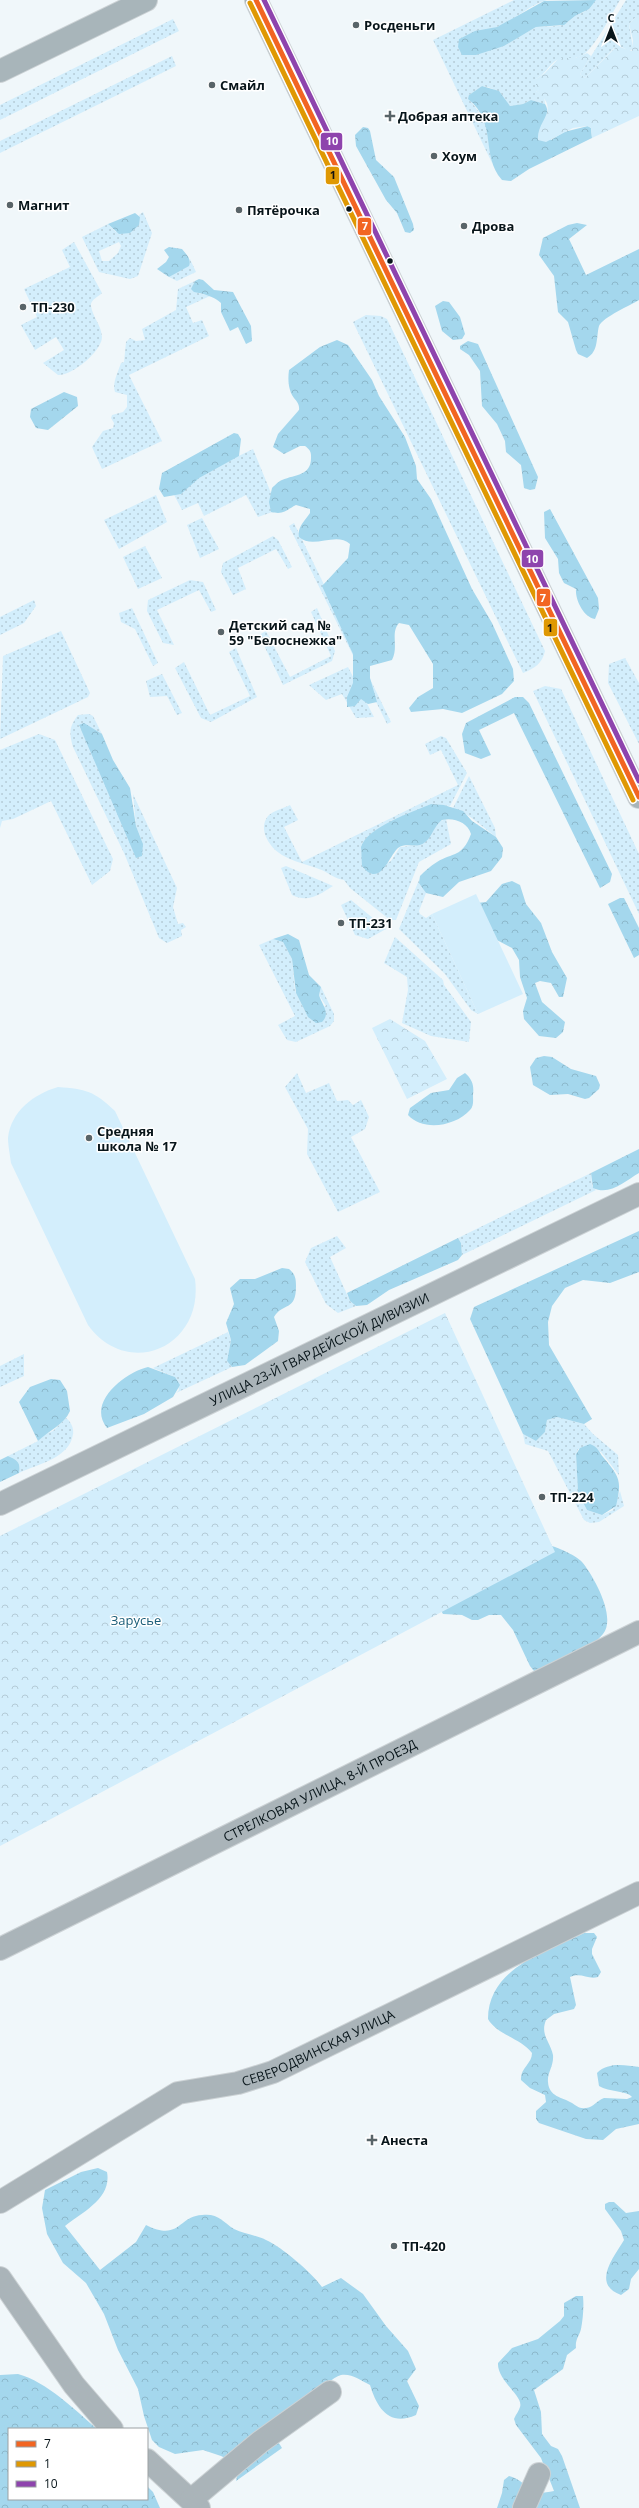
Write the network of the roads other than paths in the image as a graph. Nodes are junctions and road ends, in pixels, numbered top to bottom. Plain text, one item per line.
1 (146, 0) edge
2 (256, 0) edge
3 (0, 71) edge
4 (639, 797) edge
5 (639, 1194) edge
6 (0, 1504) edge
7 (639, 1632) edge
8 (639, 1893) edge
9 (0, 1949) edge
10 (0, 2202) edge
11 (0, 2278) edge
12 (330, 2392) dead end
13 (111, 2428) edge
14 (148, 2461) edge
15 (540, 2474) dead end
16 (195, 2504) edge
17 (524, 2508) edge

1 - 3 main road
2 - 4 main road
5 - 6 street, УЛИЦА 23-Й ГВАРДЕЙСКОЙ ДИВИЗИИ
7 - 9 street, СТРЕЛКОВАЯ УЛИЦА, 8-Й ПРОЕЗД
8 - 10 street, СЕВЕРОДВИНСКАЯ УЛИЦА
11 - 13 street
12 - 16 street
14 - 16 street
15 - 17 street

